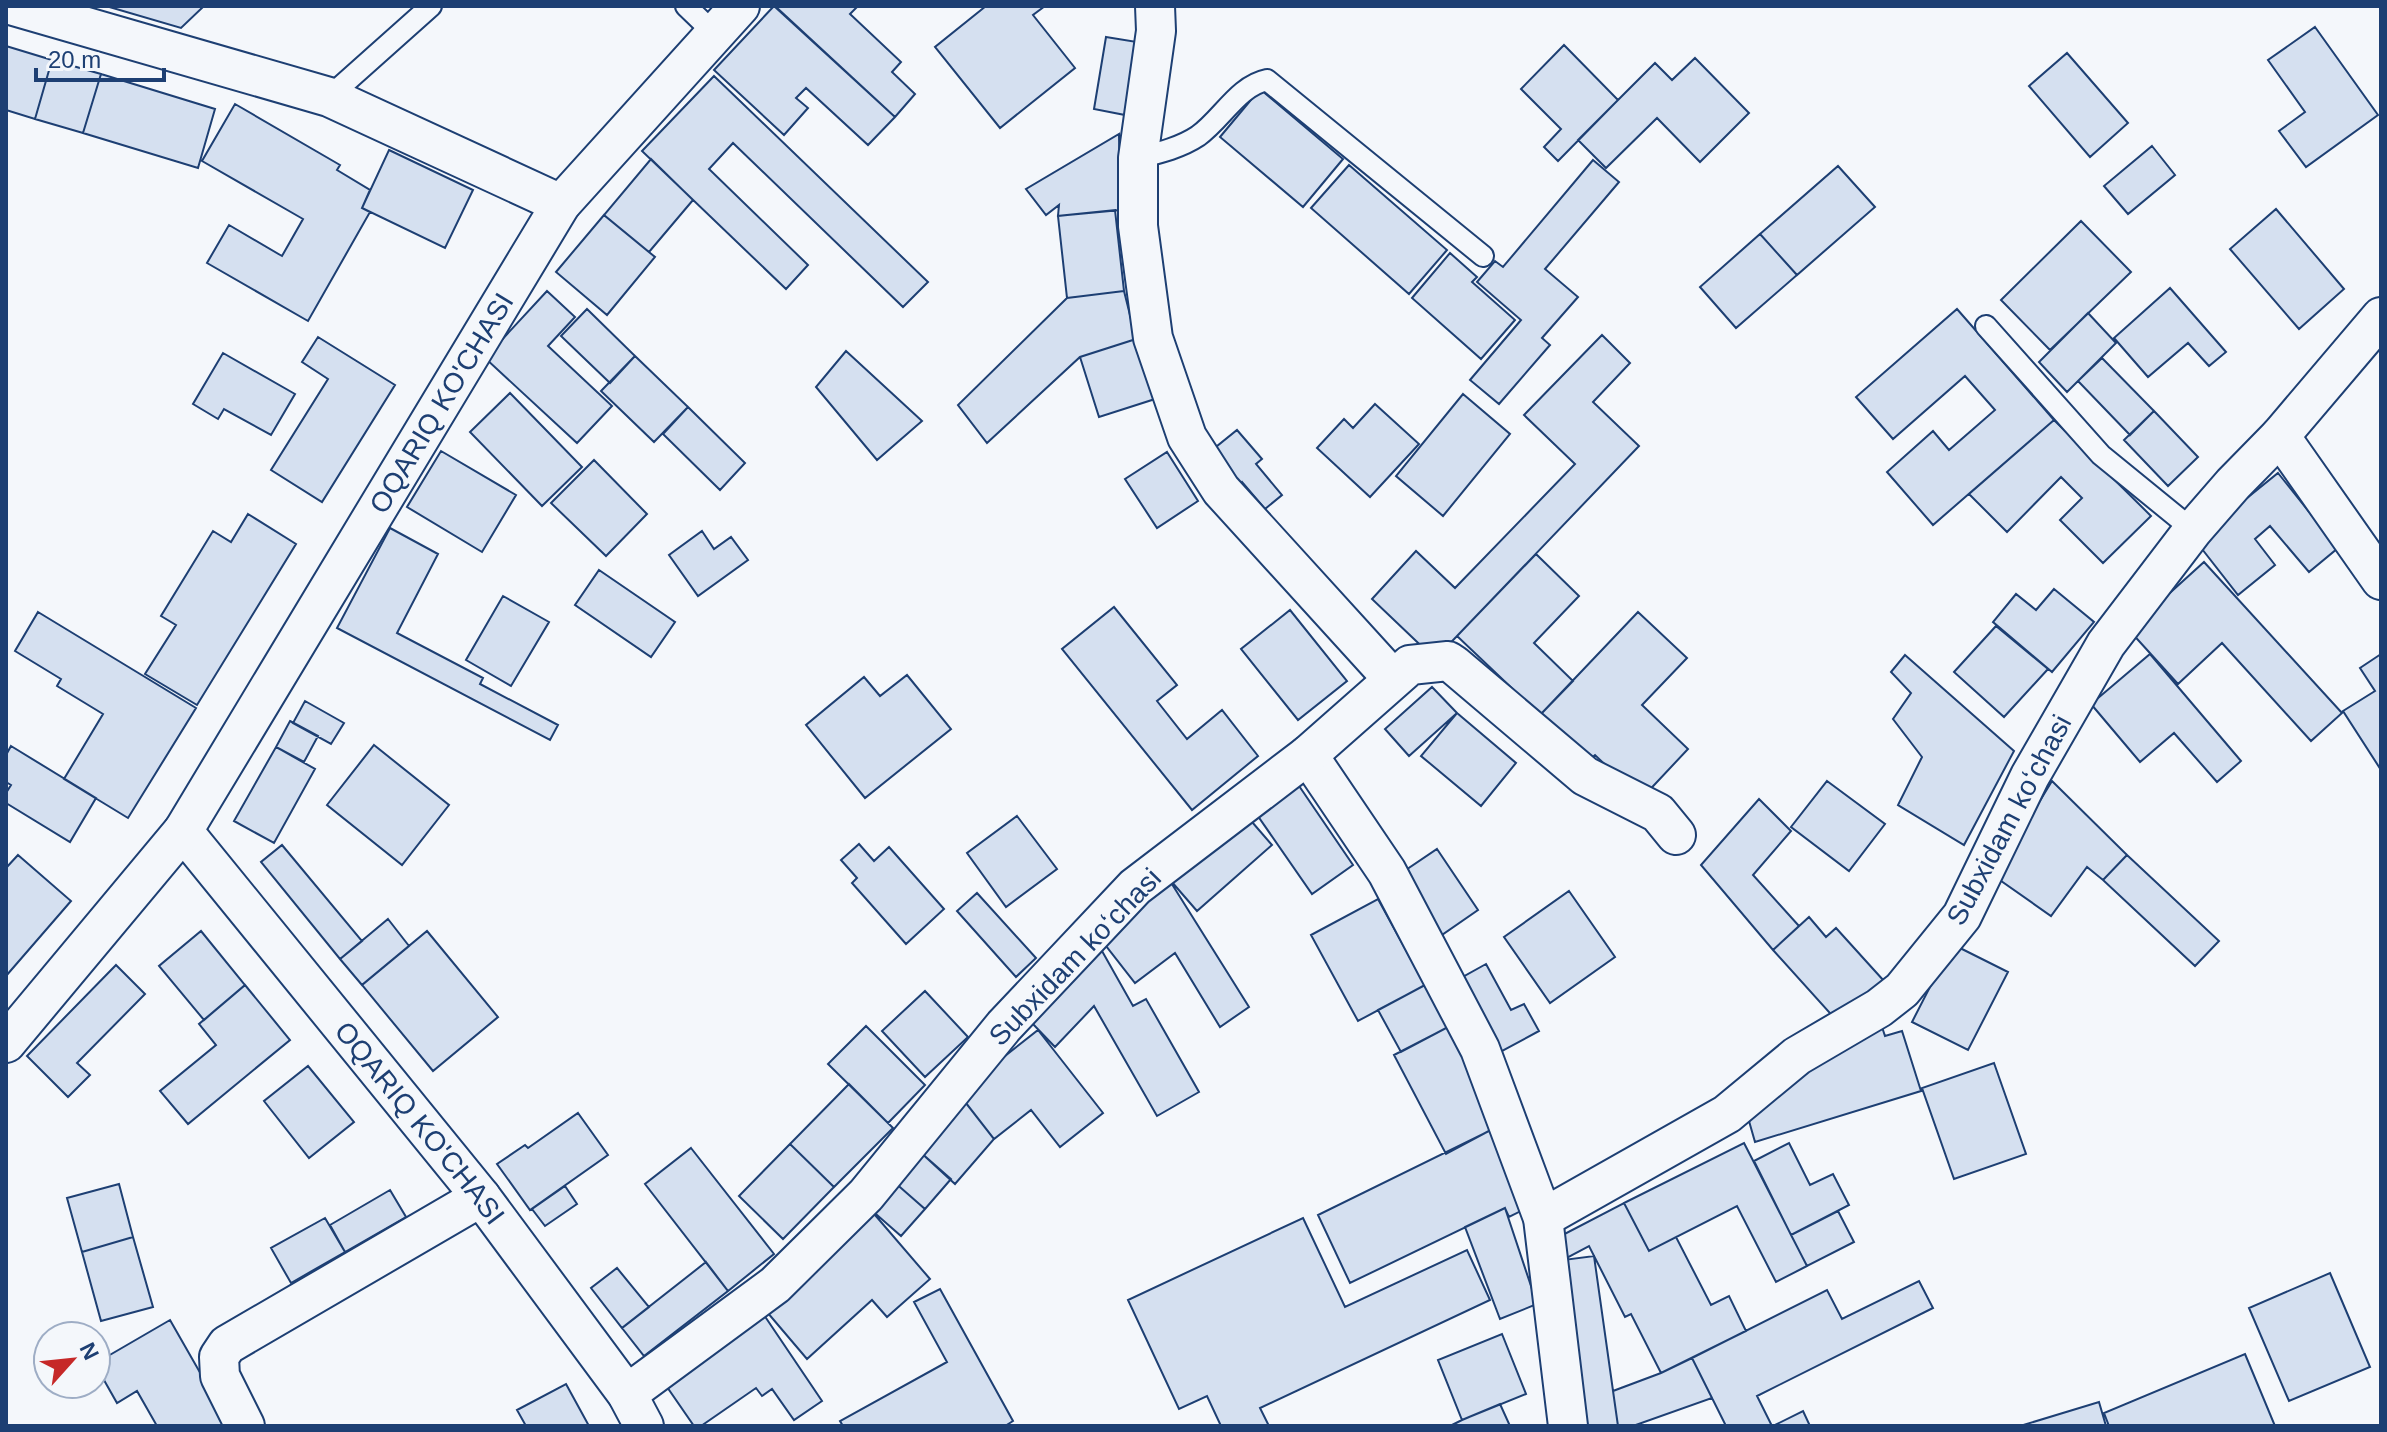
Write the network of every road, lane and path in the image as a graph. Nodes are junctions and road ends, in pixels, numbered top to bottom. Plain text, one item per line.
1 (14, 6) edge
2 (431, 6) edge
3 (686, 6) edge
4 (740, 6) edge
5 (1155, 6) edge
6 (57, 12) edge
7 (714, 33) junction
8 (329, 97) junction
9 (1138, 158) junction
10 (561, 204) junction
11 (1483, 256) dead end
12 (2381, 317) edge
13 (1986, 326) dead end
14 (2280, 436) junction
15 (2193, 530) junction
16 (2381, 580) edge
17 (1393, 679) junction
18 (1308, 755) junction
19 (183, 831) junction
20 (1676, 835) dead end
21 (6, 1043) edge
22 (481, 1197) junction
23 (1543, 1218) junction
24 (636, 1410) edge
25 (245, 1426) edge
26 (1568, 1426) edge

1 - 6 street
2 - 8 lane
3 - 7 lane
4 - 7 street, OQARIQ KO'CHASI
5 - 9 street
6 - 8 street
7 - 10 street, OQARIQ KO'CHASI
8 - 10 street
9 - 11 lane
9 - 17 street
10 - 19 street, OQARIQ KO'CHASI
12 - 14 street, Subxidam koʻchasi
13 - 15 lane
14 - 15 street, Subxidam koʻchasi
14 - 16 street
15 - 23 street, Subxidam koʻchasi
17 - 18 street, Subxidam koʻchasi
17 - 20 street, Subxidam koʻchasi
18 - 23 street
18 - 24 street, Subxidam koʻchasi
19 - 21 street, OQARIQ KO'CHASI
19 - 22 street, OQARIQ KO'CHASI
22 - 24 street, OQARIQ KO'CHASI
22 - 25 street
23 - 26 street

